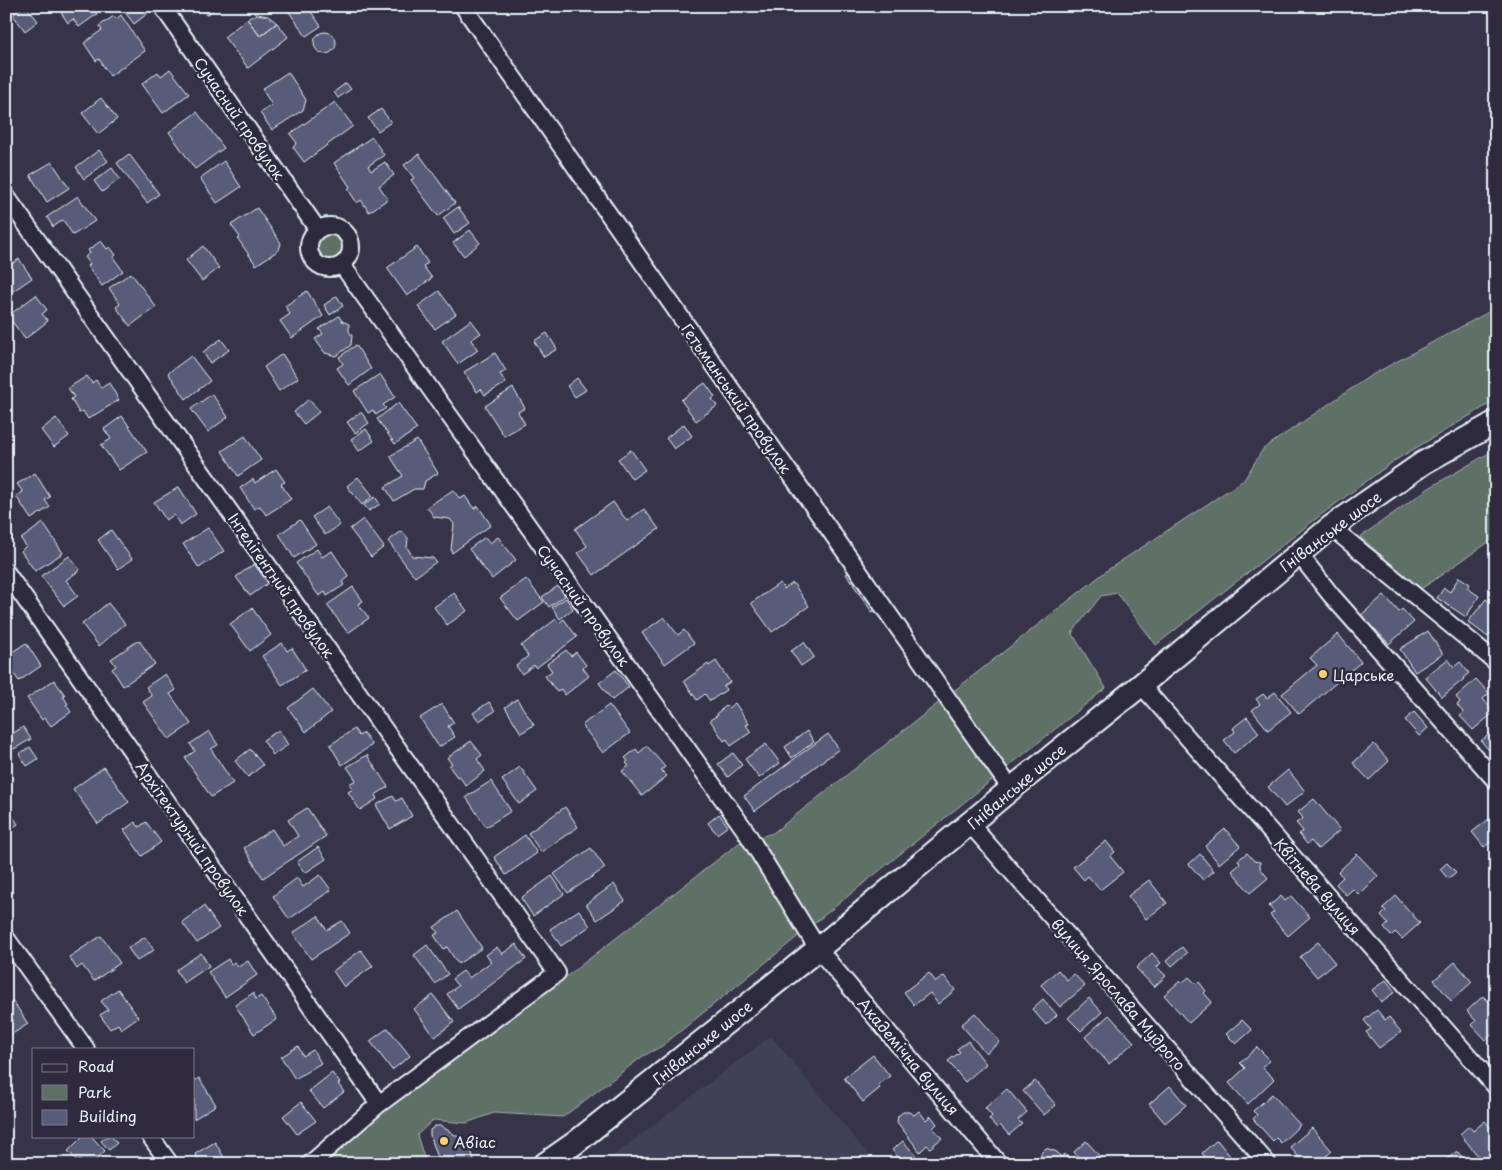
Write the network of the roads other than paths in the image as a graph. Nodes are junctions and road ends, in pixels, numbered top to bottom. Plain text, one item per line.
1 (162, 6) edge
2 (463, 6) edge
3 (6, 196) edge
4 (318, 230) junction
5 (342, 265) junction
6 (1496, 422) edge
7 (1331, 527) junction
8 (1299, 554) junction
9 (6, 572) edge
10 (1496, 662) edge
11 (1140, 685) junction
12 (1496, 781) edge
13 (1011, 789) junction
14 (970, 824) junction
15 (6, 938) edge
16 (818, 949) junction
17 (85, 1048) edge
18 (1496, 1087) edge
19 (379, 1104) junction
20 (151, 1138) edge
21 (170, 1164) edge
22 (310, 1164) edge
23 (545, 1164) edge
24 (999, 1164) edge
25 (1268, 1164) edge

1 - 4 street, Сучасний провулок
2 - 13 street, Гетьманський провулок
3 - 19 street, Інтелігентний провулок
4 - 5 street
4 - 5 street
5 - 16 street, Сучасний провулок
6 - 7 main road, Гніванське шосе
7 - 8 main road, Гніванське шосе
7 - 10 street
8 - 11 main road, Гніванське шосе
8 - 12 street
9 - 19 street, Архітектурний провулок
11 - 13 main road, Гніванське шосе
11 - 18 street, Квітнева вулиця
13 - 14 main road, Гніванське шосе
14 - 16 main road, Гніванське шосе
14 - 25 street, вулиця Ярослава Мудрого
15 - 17 street
16 - 23 main road, Гніванське шосе
16 - 24 street, Академічна вулиця
19 - 22 street
20 - 21 street

